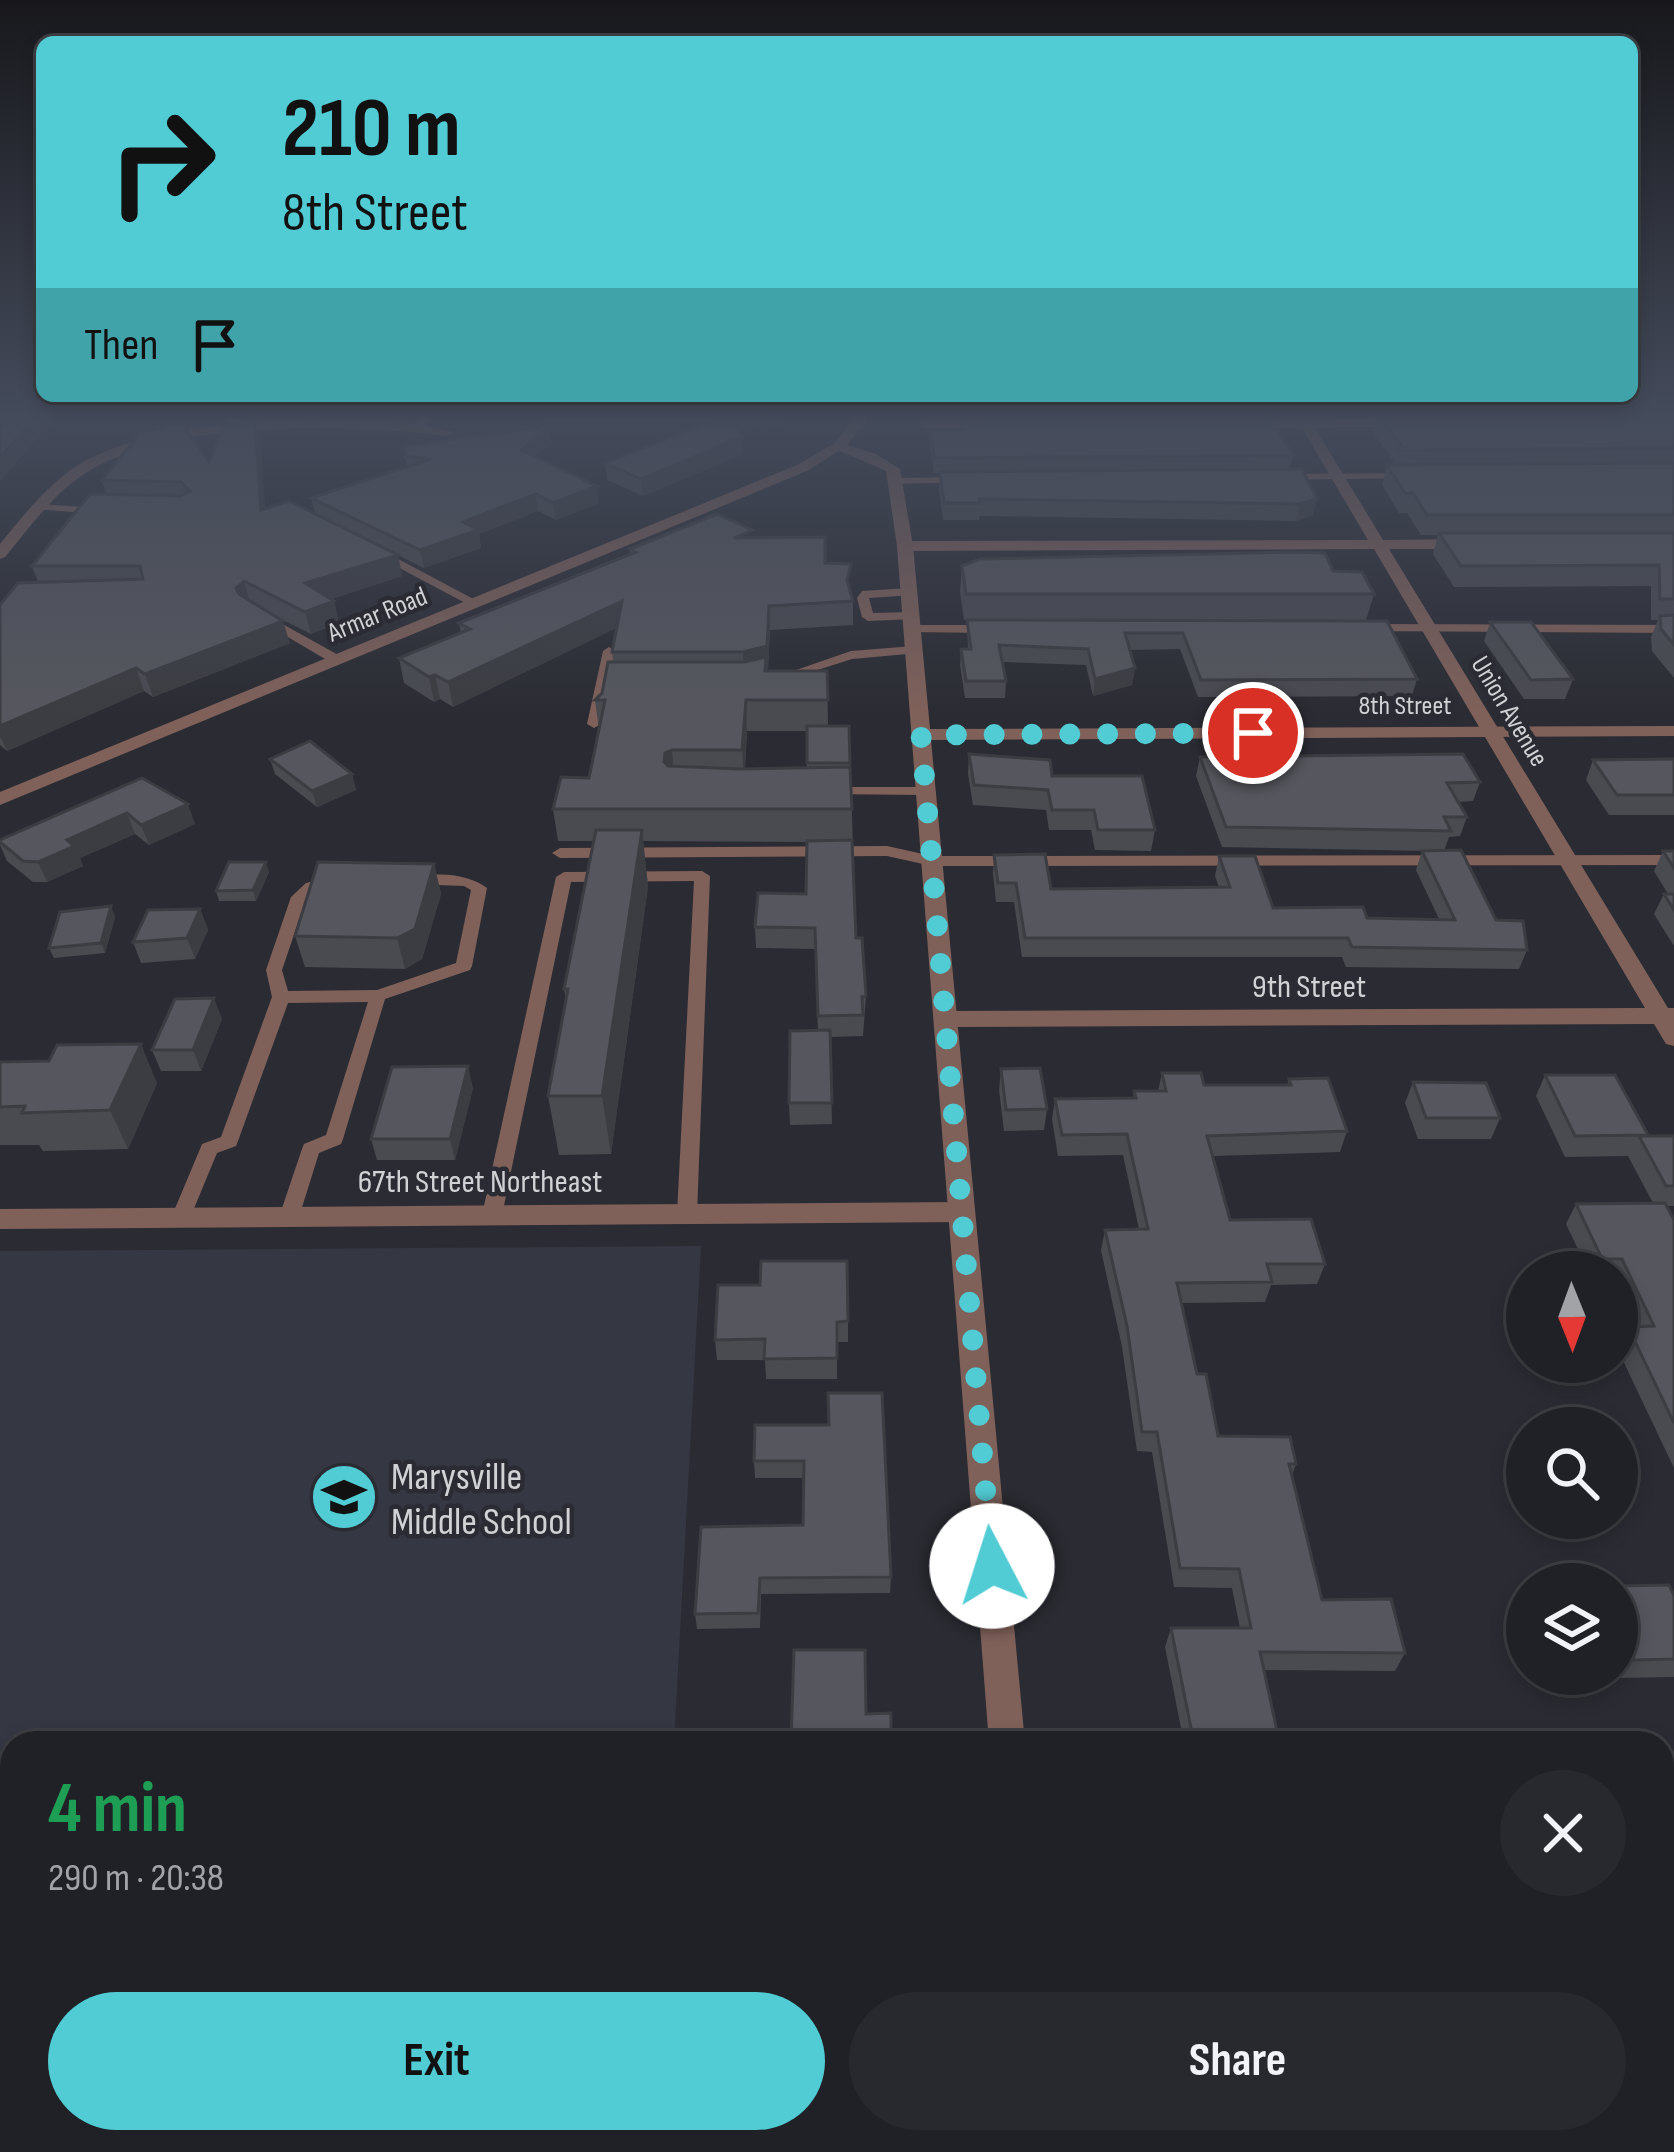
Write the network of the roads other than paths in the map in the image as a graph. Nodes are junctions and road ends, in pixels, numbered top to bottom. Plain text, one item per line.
1 (33, 513) edge
2 (692, 513) edge
3 (900, 513) edge
4 (1360, 513) edge
5 (1378, 544) junction
6 (1492, 544) edge
7 (905, 546) junction
8 (975, 546) junction
9 (368, 548) edge
10 (0, 554) edge
11 (980, 569) edge
12 (476, 603) junction
13 (253, 611) edge
14 (911, 622) junction
15 (1358, 628) edge
16 (1429, 628) junction
17 (1006, 629) edge
18 (1674, 629) edge
19 (608, 651) edge
20 (337, 660) junction
21 (760, 683) edge
22 (602, 685) junction
23 (622, 685) edge
24 (594, 724) edge
25 (1491, 731) junction
26 (1674, 731) edge
27 (921, 735) junction
28 (926, 790) junction
29 (812, 791) edge
30 (0, 800) edge
31 (560, 853) dead end
32 (1568, 860) junction
33 (1674, 860) edge
34 (932, 861) junction
35 (356, 881) edge
36 (400, 881) edge
37 (378, 996) junction
38 (281, 997) junction
39 (1668, 1016) edge
40 (945, 1019) junction
41 (1674, 1038) edge
42 (962, 1212) junction
43 (687, 1214) junction
44 (492, 1216) junction
45 (289, 1217) junction
46 (181, 1218) junction
47 (0, 1219) edge
48 (1005, 1731) edge

1 - 10 street
2 - 12 street, Armar Road
3 - 7 street
4 - 5 street, Union Avenue
5 - 6 street
5 - 8 street
5 - 16 street, Union Avenue
7 - 8 street
7 - 14 street
8 - 11 lane
9 - 12 lane
12 - 20 street, Armar Road
13 - 20 lane
14 - 17 lane
14 - 21 lane
14 - 27 street
15 - 16 lane
16 - 18 lane
16 - 25 street, Union Avenue
19 - 22 lane
20 - 30 street, Armar Road
22 - 23 lane
22 - 24 lane
25 - 26 street, 8th Street
25 - 27 street, 8th Street
25 - 32 street, Union Avenue
27 - 28 street
28 - 29 lane
28 - 34 street
31 - 34 lane
32 - 33 lane
32 - 34 lane
32 - 39 street, Union Avenue
34 - 40 street
35 - 38 lane
36 - 37 lane
37 - 38 lane
37 - 45 lane
38 - 46 lane
39 - 40 street, 9th Street
39 - 41 street, Union Avenue
40 - 42 street
42 - 43 street, 67th Street Northeast
42 - 48 street
43 - 44 street, 67th Street Northeast
43 - 44 lane
44 - 45 street, 67th Street Northeast
45 - 46 street, 67th Street Northeast
46 - 47 street, 67th Street Northeast

